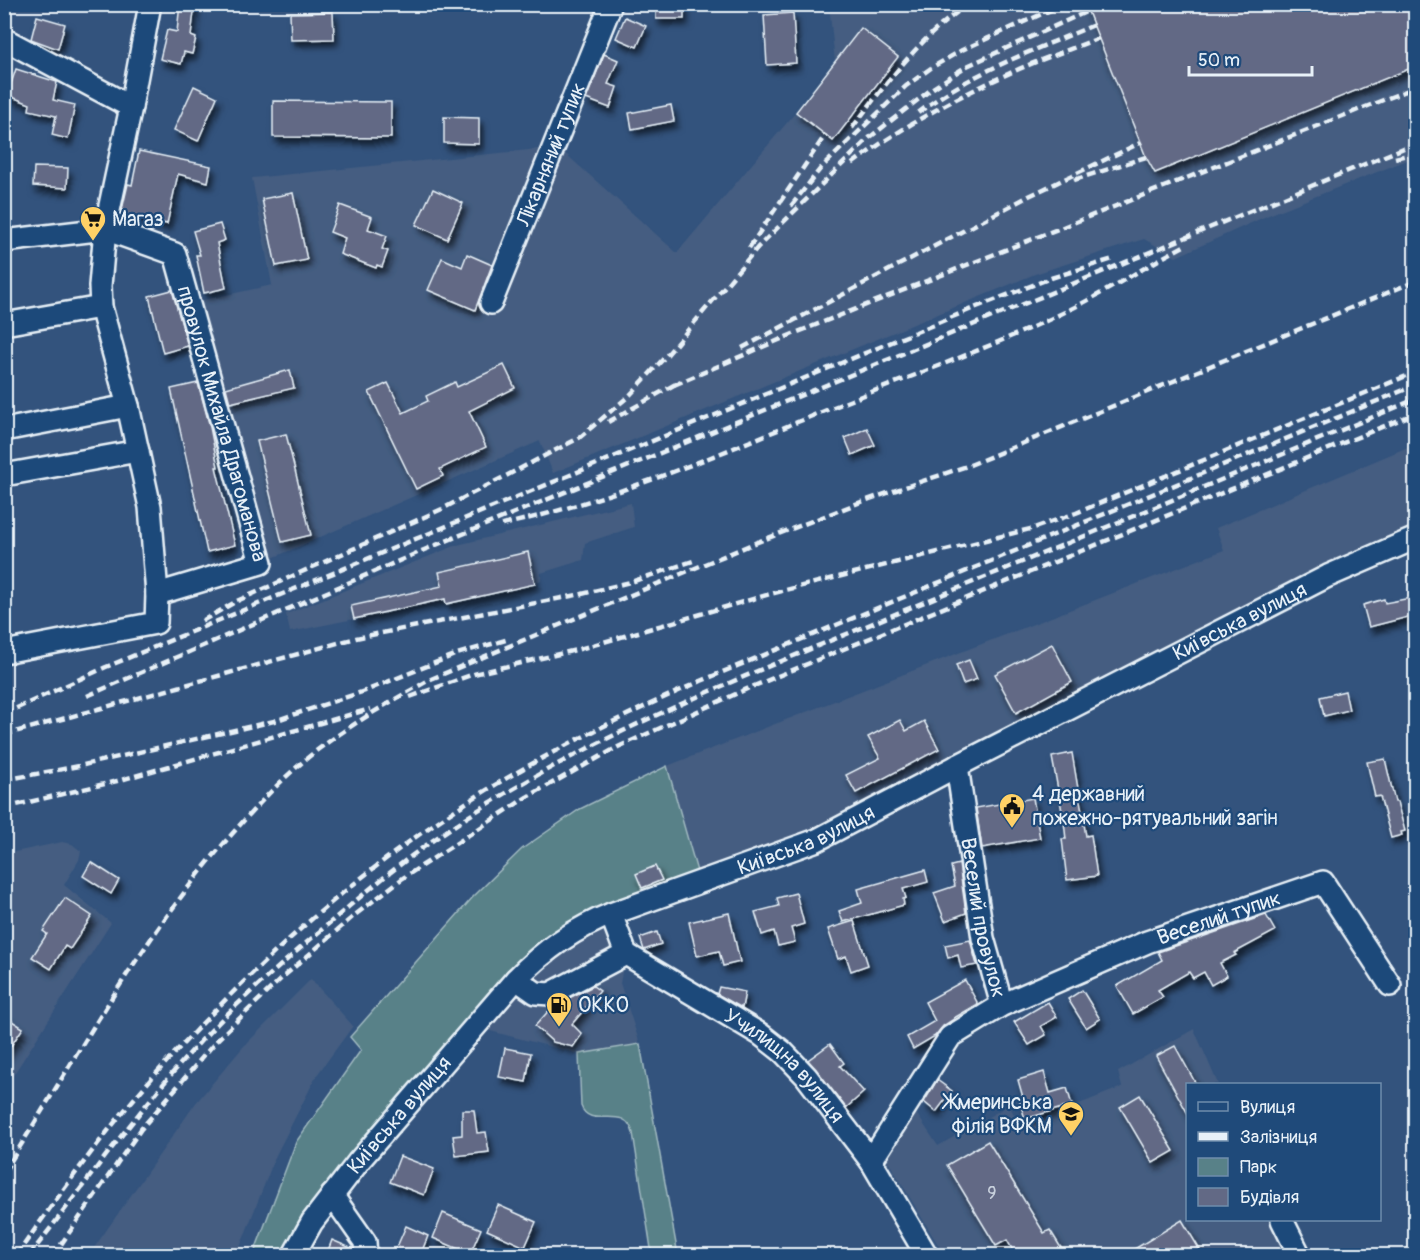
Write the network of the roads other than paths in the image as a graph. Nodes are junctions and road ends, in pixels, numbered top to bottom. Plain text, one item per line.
1 (150, 4) edge
2 (611, 4) edge
3 (4, 39) edge
4 (131, 107) junction
5 (105, 229) junction
6 (4, 241) edge
7 (491, 303) dead end
8 (101, 307) junction
9 (4, 324) edge
10 (128, 406) junction
11 (4, 430) edge
12 (138, 451) junction
13 (4, 475) edge
14 (1416, 538) edge
15 (157, 594) junction
16 (4, 652) edge
17 (957, 766) junction
18 (611, 914) junction
19 (626, 954) junction
20 (516, 979) junction
21 (1390, 985) dead end
22 (1002, 1005) junction
23 (871, 1161) junction
24 (332, 1195) junction
25 (1282, 1221) edge
26 (293, 1256) edge
27 (366, 1256) edge
28 (927, 1256) edge
29 (1300, 1256) edge

1 - 4 street
2 - 7 street, Лікарняний тупик
3 - 4 street
4 - 5 street
5 - 6 street
5 - 8 street
5 - 15 street, провулок Михайла Драгоманова
8 - 9 street
8 - 10 street
10 - 11 street
10 - 12 street
12 - 13 street
12 - 15 street
14 - 17 street, Київська вулиця
15 - 16 street
17 - 18 street, Київська вулиця
17 - 22 street, Веселий провулок
18 - 19 street
18 - 20 street, Київська вулиця
19 - 20 street
19 - 23 street, Училищна вулиця
20 - 24 street, Київська вулиця
21 - 22 street, Веселий тупик
22 - 23 street, Веселий провулок
23 - 28 street, Училищна вулиця
24 - 26 street, Київська вулиця
24 - 27 street
25 - 29 street

